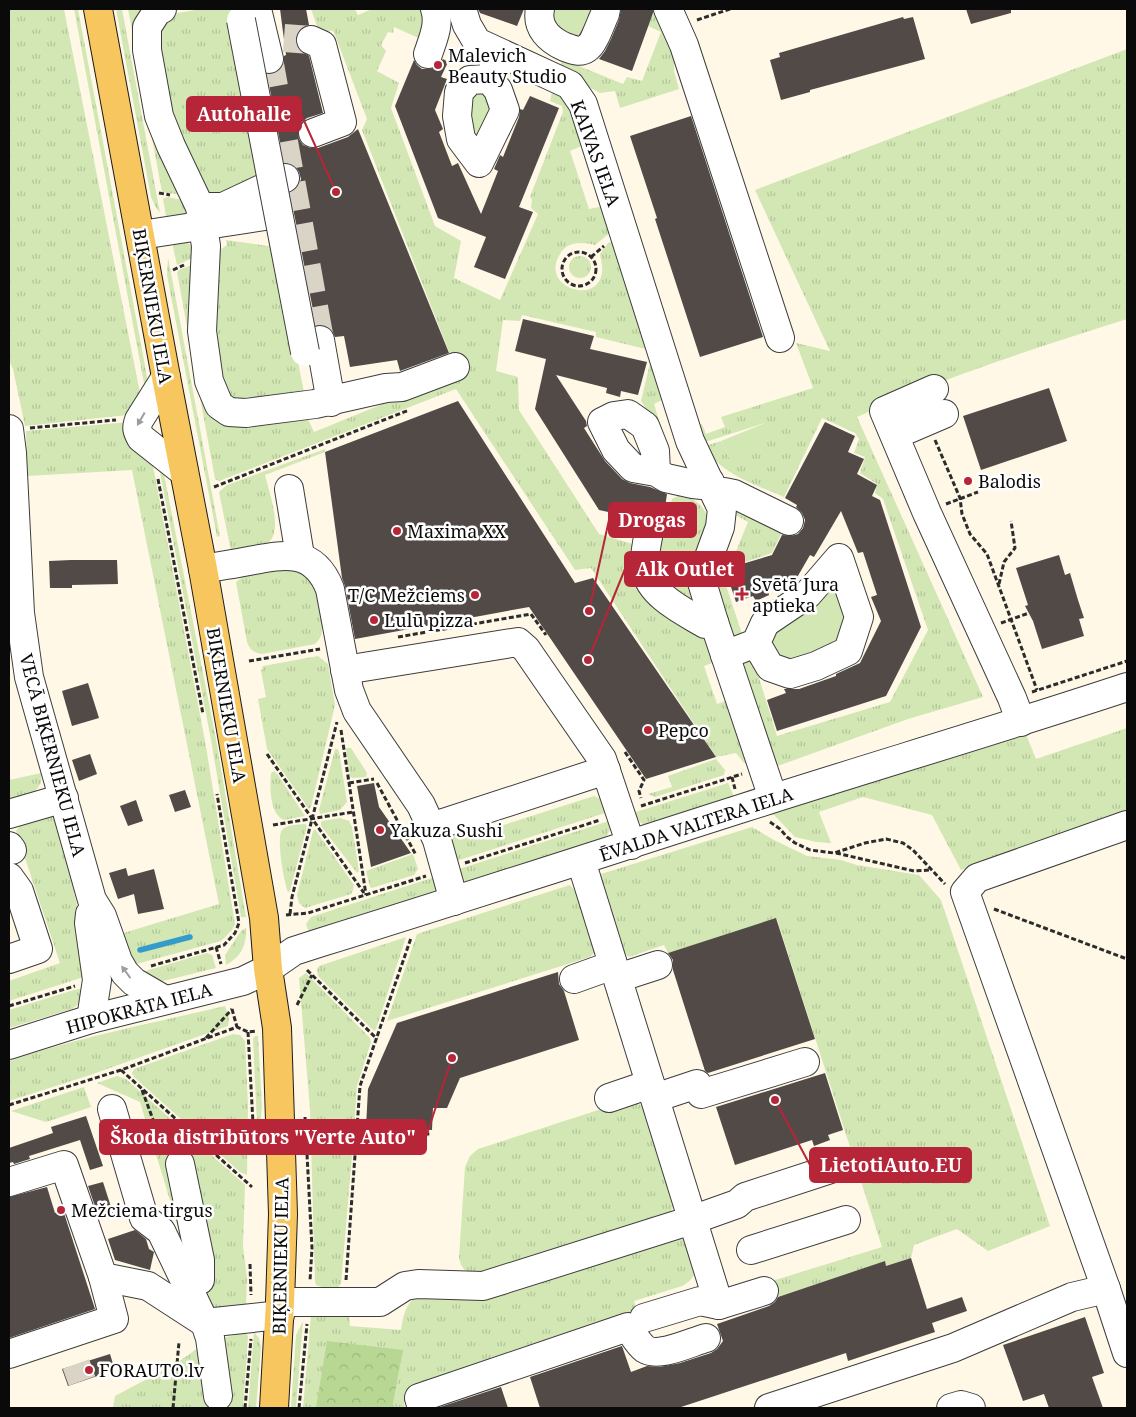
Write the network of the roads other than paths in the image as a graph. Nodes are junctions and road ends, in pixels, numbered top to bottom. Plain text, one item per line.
1 (98, 9) edge
2 (162, 9) edge
3 (435, 9) edge
4 (462, 9) edge
5 (540, 9) edge
6 (606, 9) edge
7 (246, 12) edge
8 (680, 13) edge
9 (311, 40) dead end
10 (556, 43) junction
11 (272, 46) tunnel mouth
12 (428, 54) dead end
13 (500, 54) junction
14 (544, 72) junction
15 (489, 79) dead end
16 (313, 133) dead end
17 (285, 178) dead end
18 (278, 214) junction
19 (203, 226) junction
20 (141, 234) junction
21 (296, 240) dead end
22 (780, 338) dead end
23 (455, 367) dead end
24 (166, 377) junction
25 (323, 403) junction
26 (934, 408) road end
27 (10, 441) edge
28 (184, 472) junction
29 (656, 472) dead end
30 (289, 489) dead end
31 (713, 489) junction
32 (789, 521) dead end
33 (650, 522) dead end
34 (300, 556) junction
35 (203, 569) junction
36 (714, 622) junction
37 (756, 643) dead end
38 (725, 655) junction
39 (345, 670) junction
40 (19, 679) edge
41 (1127, 686) edge
42 (1021, 722) junction
43 (606, 770) junction
44 (64, 798) junction
45 (769, 809) junction
46 (9, 814) edge
47 (1127, 825) edge
48 (431, 827) junction
49 (631, 845) junction
50 (581, 861) junction
51 (14, 867) edge
52 (92, 900) junction
53 (454, 901) junction
54 (9, 959) edge
55 (658, 965) dead end
56 (268, 969) junction
57 (616, 972) junction
58 (574, 979) dead end
59 (165, 1000) junction
60 (92, 1019) junction
61 (9, 1045) edge
62 (805, 1062) dead end
63 (652, 1091) junction
64 (609, 1098) dead end
65 (112, 1108) dead end
66 (180, 1164) road end
67 (846, 1164) dead end
68 (9, 1182) edge
69 (692, 1220) junction
70 (846, 1220) dead end
71 (751, 1250) dead end
72 (102, 1277) junction
73 (186, 1285) junction
74 (1106, 1288) junction
75 (764, 1290) dead end
76 (719, 1305) junction
77 (280, 1309) junction
78 (644, 1318) dead end
79 (205, 1323) junction
80 (706, 1338) dead end
81 (1127, 1353) edge
82 (9, 1354) edge
83 (218, 1396) dead end
84 (274, 1408) edge
85 (422, 1408) edge
86 (770, 1408) edge
87 (951, 1408) edge
88 (971, 1408) edge

1 - 20 main road, BIĶERNIEKU IELA
2 - 19 street
3 - 12 street
4 - 13 street, KAIVAS IELA
5 - 10 street
6 - 10 street
7 - 11 street
7 - 18 street, bridge
8 - 22 street
9 - 16 street
10 - 14 street
13 - 14 street, KAIVAS IELA
13 - 15 street
14 - 31 street, KAIVAS IELA
17 - 19 street
18 - 19 street
18 - 25 street, bridge
19 - 20 street
19 - 21 street
19 - 25 street
20 - 24 main road, BIĶERNIEKU IELA
23 - 25 street
24 - 28 main road, BIĶERNIEKU IELA
24 -> 28 street
26 - 42 street
27 - 40 street, VECĀ BIĶERNIEKU IELA
28 - 35 main road, BIĶERNIEKU IELA
29 - 31 street
30 - 34 street
31 - 32 street
31 - 36 street, KAIVAS IELA
33 - 36 street
34 - 35 street
34 - 39 street
35 - 56 main road, BIĶERNIEKU IELA
36 - 38 street, KAIVAS IELA
37 - 38 street
38 - 45 street, KAIVAS IELA
39 - 43 street
39 - 48 street
40 - 44 street, VECĀ BIĶERNIEKU IELA
41 - 42 street, ĒVALDA VALTERA IELA
42 - 45 street, ĒVALDA VALTERA IELA
43 - 48 street
43 - 49 street
44 - 46 street
44 - 52 street, VECĀ BIĶERNIEKU IELA
45 - 49 street, ĒVALDA VALTERA IELA
47 - 74 street
48 - 53 street
49 - 50 street, ĒVALDA VALTERA IELA
50 - 53 street, ĒVALDA VALTERA IELA
50 - 57 street
51 - 54 street
52 - 59 street, VECĀ BIĶERNIEKU IELA
52 - 60 street, VECĀ BIĶERNIEKU IELA
53 - 56 street, ĒVALDA VALTERA IELA
55 - 57 street
56 - 59 street, HIPOKRĀTA IELA
56 - 77 main road, BIĶERNIEKU IELA
57 - 58 street
57 - 63 street
59 - 60 street, HIPOKRĀTA IELA
60 - 61 street, HIPOKRĀTA IELA
62 - 63 street
63 - 64 street
63 - 69 street
65 - 73 street
66 - 73 street
67 - 69 street
68 - 72 street
69 - 76 street
69 - 77 street
70 - 71 street
72 - 79 street
72 - 82 street
73 - 79 street
74 - 81 street
74 - 86 street
75 - 76 street
76 - 78 street
77 - 79 street
77 - 84 main road, BIĶERNIEKU IELA
79 - 83 street
80 - 85 street
87 - 88 street

